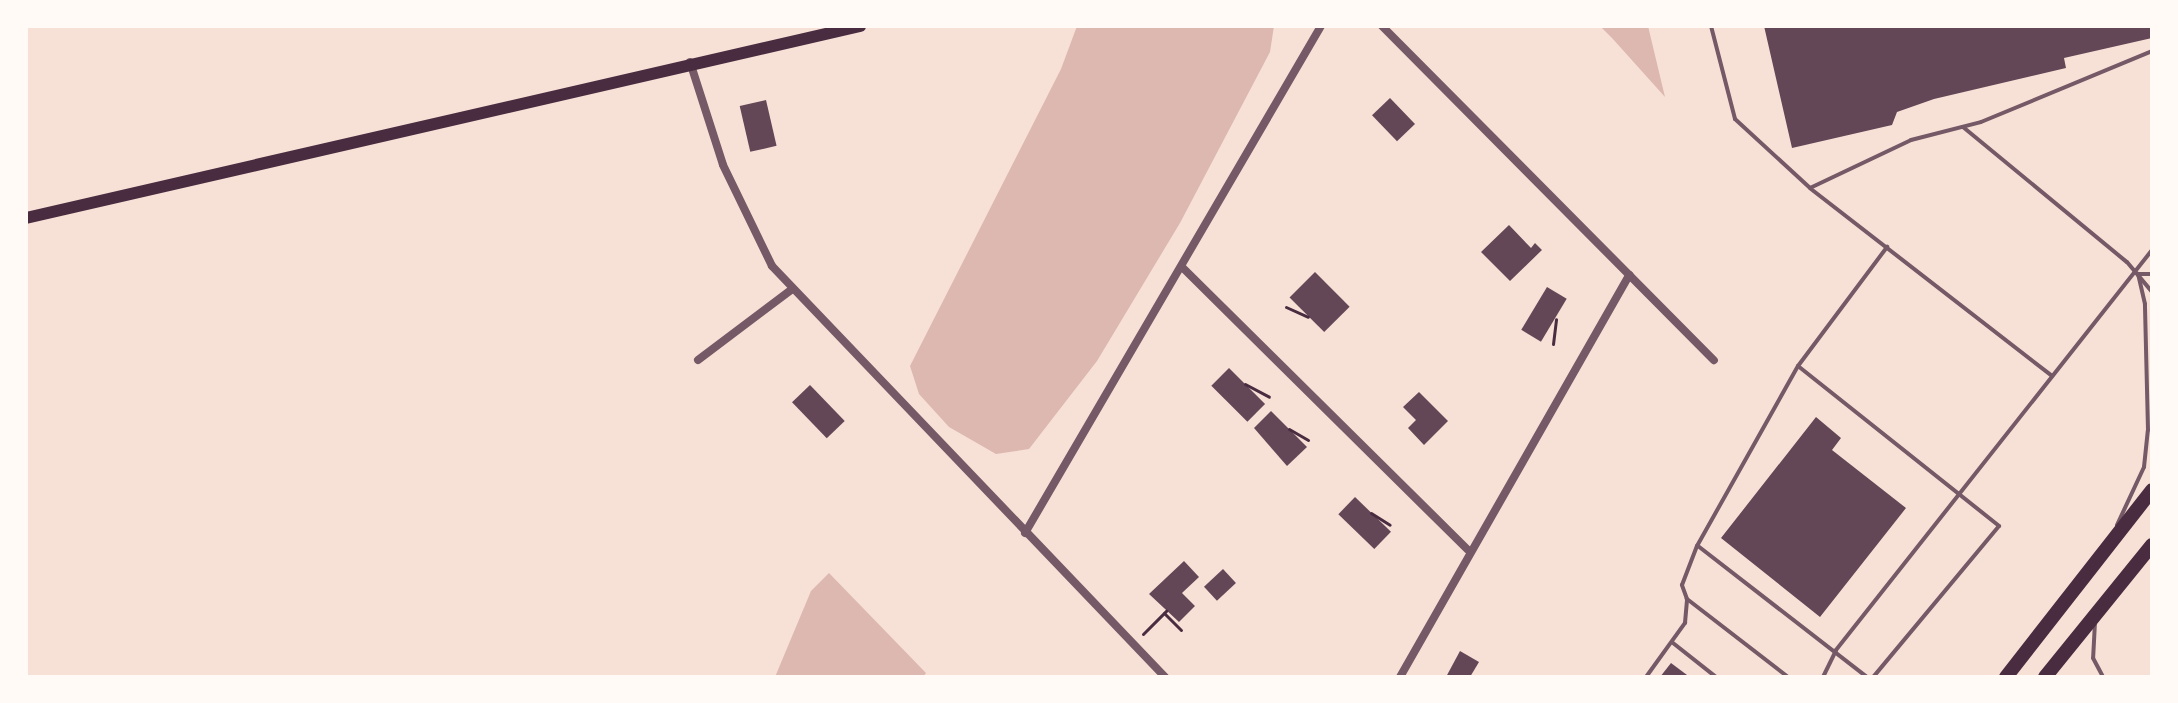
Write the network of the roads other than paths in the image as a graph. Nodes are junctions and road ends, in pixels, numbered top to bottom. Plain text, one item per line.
1 (860, 26) edge
2 (1321, 26) edge
3 (1382, 26) edge
4 (1711, 26) edge
5 (2152, 51) edge
6 (690, 62) junction
7 (1963, 127) junction
8 (1810, 188) junction
9 (26, 218) edge
10 (1887, 247) junction
11 (2152, 250) edge
12 (1182, 267) junction
13 (2136, 273) junction
14 (2152, 274) edge
15 (1629, 275) junction
16 (791, 290) junction
17 (2152, 292) edge
18 (698, 360) dead end
19 (1714, 360) dead end
20 (1798, 366) junction
21 (2052, 376) junction
22 (2152, 490) edge
23 (1961, 495) junction
24 (1025, 533) junction
25 (2152, 545) edge
26 (1697, 546) junction
27 (1468, 550) junction
28 (2103, 553) junction
29 (1687, 599) junction
30 (2096, 614) junction
31 (1673, 643) junction
32 (1836, 650) junction
33 (1165, 677) edge
34 (1400, 677) edge
35 (1646, 677) edge
36 (1716, 677) edge
37 (1788, 677) edge
38 (1823, 677) edge
39 (1867, 677) edge
40 (1873, 677) edge
41 (2006, 677) edge
42 (2045, 677) edge
43 (2103, 677) edge

1 - 6 main road
2 - 12 street
3 - 15 street
4 - 8 lane
5 - 7 lane
6 - 9 main road
6 - 16 street
7 - 8 lane
7 - 13 lane
8 - 10 lane
10 - 20 lane
10 - 21 lane
11 - 13 lane
12 - 24 street
12 - 27 street
13 - 14 lane
13 - 17 lane
13 - 21 lane
13 - 28 lane
15 - 19 street
15 - 27 street
16 - 18 street
16 - 24 street
20 - 23 lane
20 - 26 lane
21 - 23 lane
22 - 28 highway
23 - 32 lane
23 - 40 lane
24 - 33 street
25 - 30 highway
26 - 29 lane
26 - 32 lane
27 - 34 street
28 - 41 highway
29 - 31 lane
29 - 37 lane
30 - 42 highway
30 - 43 lane
31 - 35 lane
31 - 36 lane
32 - 38 lane
32 - 39 lane

